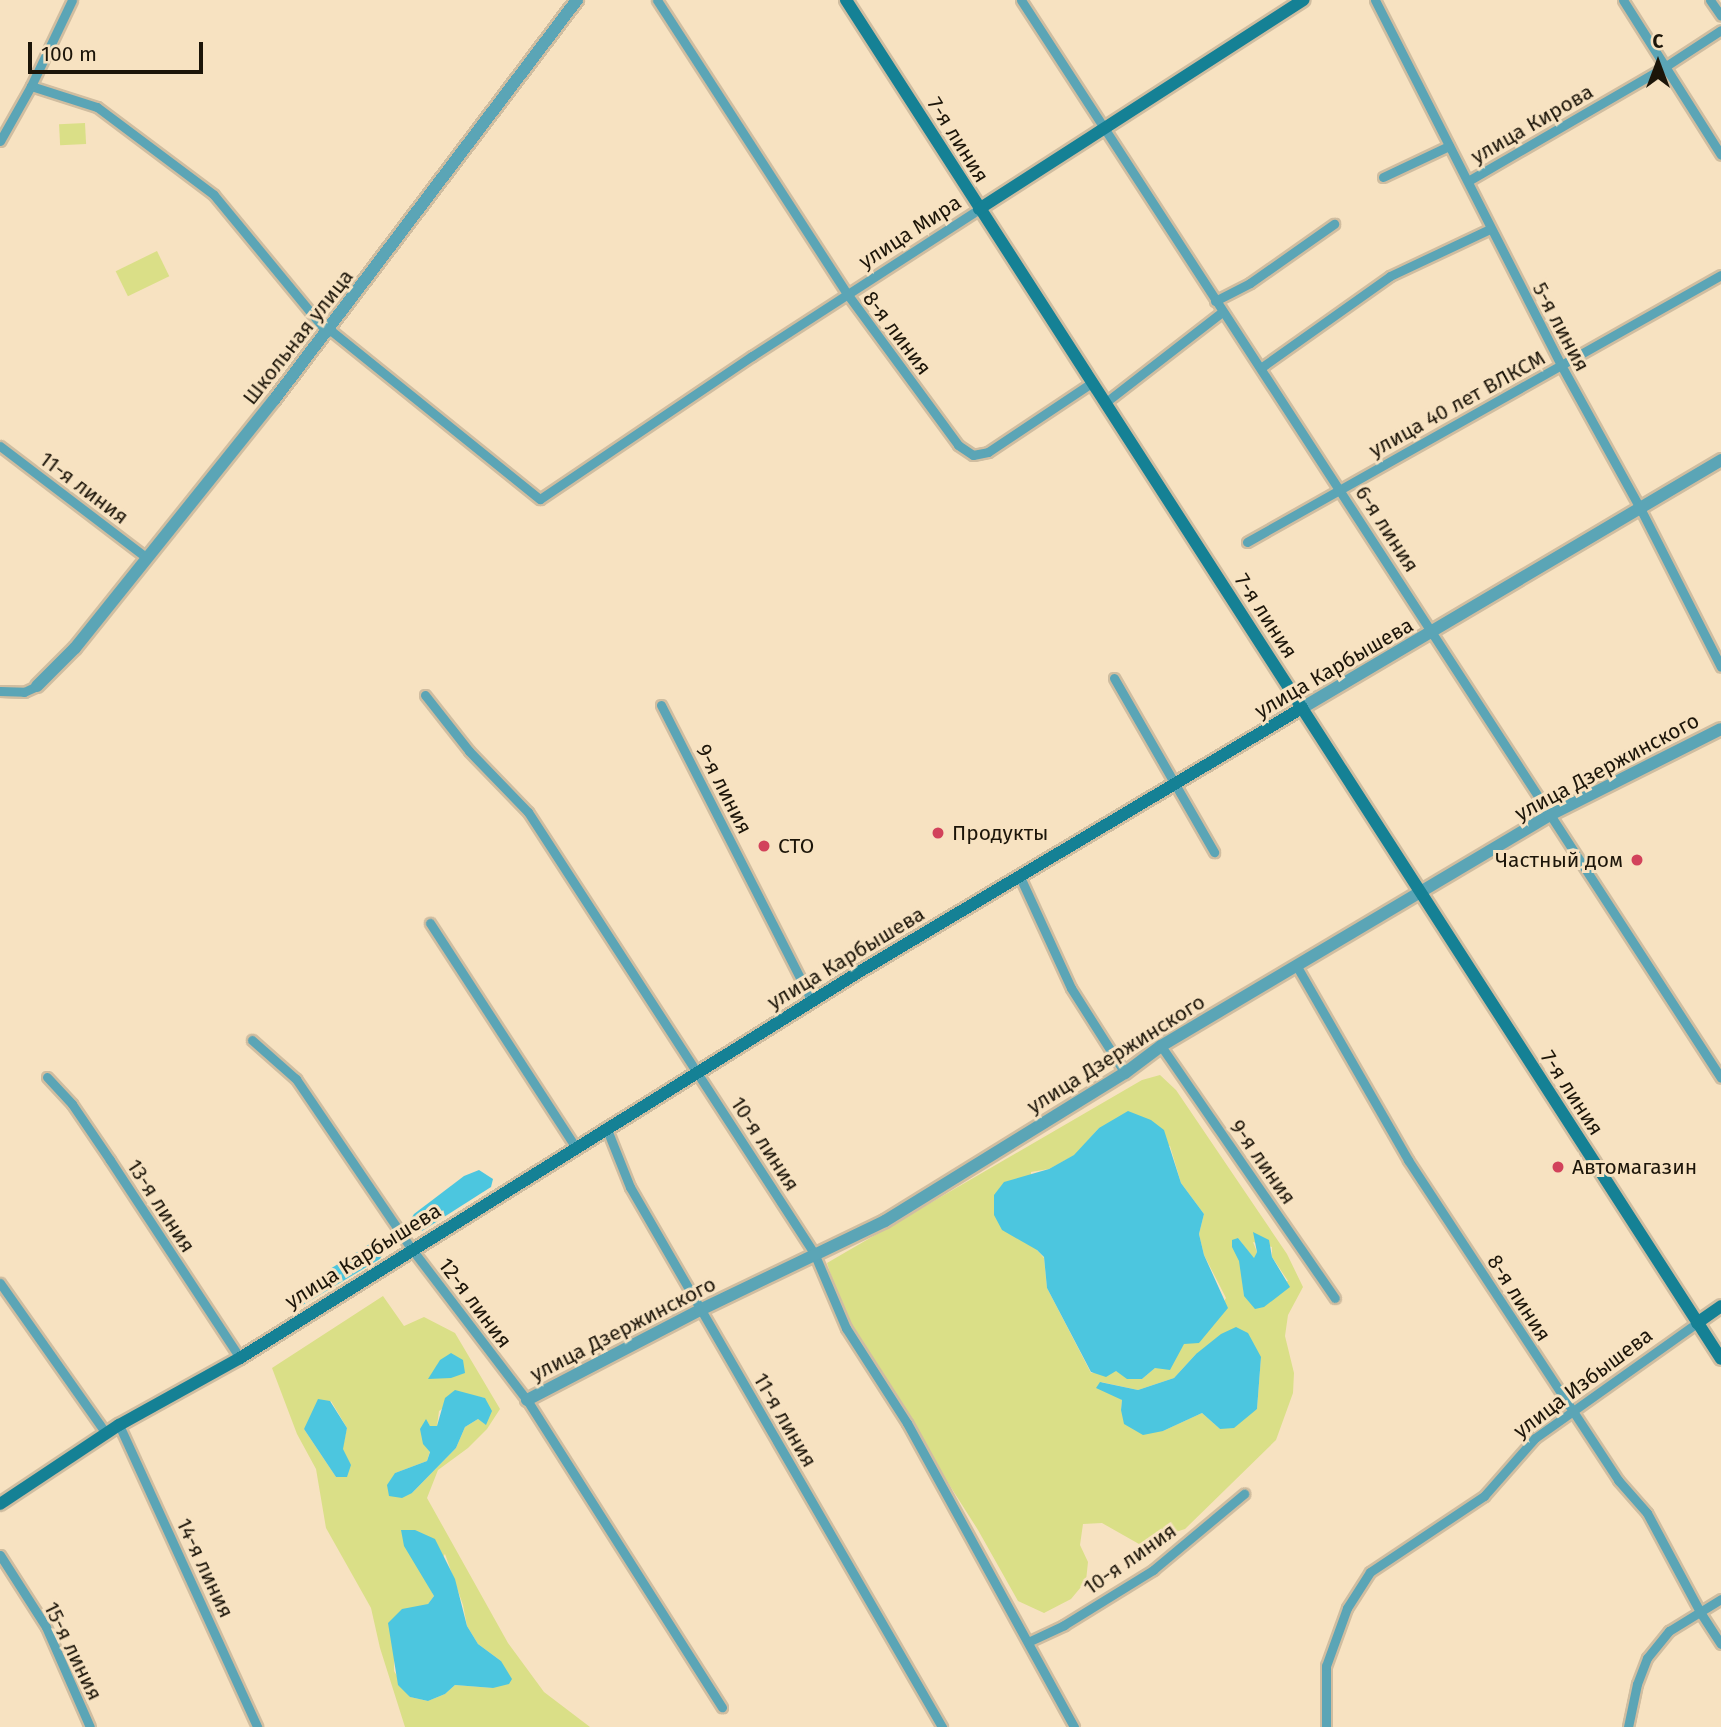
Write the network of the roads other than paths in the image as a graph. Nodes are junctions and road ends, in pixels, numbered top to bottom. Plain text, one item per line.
1 (72, 0) edge
2 (577, 0) edge
3 (657, 0) edge
4 (846, 0) edge
5 (1021, 0) edge
6 (1303, 0) edge
7 (1375, 0) edge
8 (1623, 0) edge
9 (1710, 0) edge
10 (1721, 16) edge
11 (1721, 30) edge
12 (1664, 68) junction
13 (31, 86) junction
14 (1105, 127) junction
15 (0, 141) edge
16 (1450, 146) junction
17 (1721, 155) edge
18 (1383, 177) dead end
19 (1468, 181) junction
20 (979, 209) junction
21 (1334, 224) dead end
22 (1490, 229) junction
23 (1721, 275) edge
24 (848, 295) junction
25 (1215, 302) junction
26 (1222, 312) junction
27 (328, 330) junction
28 (1561, 365) junction
29 (1262, 368) junction
30 (1093, 382) junction
31 (1106, 402) junction
32 (0, 446) edge
33 (1721, 460) edge
34 (1341, 490) junction
35 (1640, 508) junction
36 (1247, 542) dead end
37 (147, 558) junction
38 (1433, 632) junction
39 (1721, 667) edge
40 (1114, 678) dead end
41 (37, 686) joint
42 (0, 691) edge
43 (425, 695) dead end
44 (661, 705) dead end
45 (1302, 708) junction
46 (1721, 729) edge
47 (1176, 785) junction
48 (1550, 815) junction
49 (1214, 852) dead end
50 (1020, 877) junction
51 (1421, 894) junction
52 (430, 923) dead end
53 (1296, 965) junction
54 (812, 1001) junction
55 (252, 1040) dead end
56 (1161, 1046) junction
57 (698, 1071) junction
58 (1125, 1073) junction
59 (47, 1077) dead end
60 (1721, 1078) edge
61 (606, 1127) junction
62 (575, 1146) junction
63 (411, 1248) junction
64 (814, 1253) junction
65 (0, 1283) edge
66 (1335, 1298) dead end
67 (1721, 1306) edge
68 (700, 1310) junction
69 (1697, 1323) junction
70 (240, 1358) junction
71 (1721, 1359) edge
72 (527, 1400) junction
73 (1574, 1410) junction
74 (119, 1425) junction
75 (106, 1433) junction
76 (1244, 1494) dead end
77 (0, 1504) edge
78 (0, 1555) edge
79 (1721, 1599) edge
80 (1700, 1612) junction
81 (1028, 1642) junction
82 (1721, 1644) edge
83 (722, 1707) dead end
84 (90, 1727) edge
85 (257, 1727) edge
86 (942, 1727) edge
87 (1074, 1727) edge
88 (1326, 1727) edge
89 (1628, 1727) edge

1 - 13 street
2 - 27 street, Школьная улица
3 - 24 street, 8-я линия
4 - 20 main road, 7-я линия
5 - 14 street, 6-я линия
6 - 14 main road, улица Мира
7 - 16 street, 5-я линия
8 - 12 street
9 - 10 street
11 - 12 street, улица Кирова
12 - 17 street
12 - 19 street, улица Кирова
13 - 15 street
13 - 27 street
14 - 20 main road, улица Мира
14 - 25 street, 6-я линия
16 - 18 street, улица Кирова
16 - 19 street, 5-я линия
19 - 22 street, 5-я линия
20 - 24 street, улица Мира
20 - 30 main road, 7-я линия
21 - 25 street
22 - 28 street, 5-я линия
22 - 29 street
23 - 28 street, улица 40 лет ВЛКСМ
24 - 27 street, улица Мира
24 - 30 street, 8-я линия
25 - 26 street, 6-я линия
26 - 29 street, 6-я линия
26 - 31 street
27 - 37 street, Школьная улица
28 - 34 street, улица 40 лет ВЛКСМ
28 - 35 street, 5-я линия
29 - 34 street, 6-я линия
30 - 31 main road, 7-я линия
31 - 45 main road, 7-я линия
32 - 37 street, 11-я линия
33 - 35 street, улица Карбышева
34 - 36 street, улица 40 лет ВЛКСМ
34 - 38 street, 6-я линия
35 - 38 street, улица Карбышева
35 - 39 street, 5-я линия
37 - 41 street, Школьная улица
38 - 45 street, улица Карбышева
38 - 48 street, 6-я линия
40 - 47 street
41 - 42 street
43 - 57 street, 10-я линия
44 - 54 street, 9-я линия
45 - 47 main road, улица Карбышева
45 - 51 main road, 7-я линия
46 - 48 street, улица Дзержинского
47 - 49 street
47 - 50 main road, улица Карбышева
48 - 51 street, улица Дзержинского
48 - 60 street, 6-я линия
50 - 54 main road, улица Карбышева
50 - 58 street
51 - 53 street, улица Дзержинского
51 - 69 main road, 7-я линия
52 - 62 street
53 - 56 street, улица Дзержинского
53 - 73 street, 8-я линия
54 - 57 main road, улица Карбышева
55 - 63 street, 12-я линия
56 - 58 street, улица Дзержинского
56 - 66 street, 9-я линия
57 - 61 main road, улица Карбышева
57 - 64 street, 10-я линия
58 - 64 street, улица Дзержинского
59 - 70 street, 13-я линия
61 - 62 main road, улица Карбышева
61 - 68 street, 11-я линия
62 - 63 main road, улица Карбышева
63 - 70 main road, улица Карбышева
63 - 72 street, 12-я линия
64 - 68 street, улица Дзержинского
64 - 81 street, 10-я линия
65 - 75 street
67 - 69 main road, улица Избышева
68 - 72 street, улица Дзержинского
68 - 86 street, 11-я линия
69 - 71 main road, 7-я линия
69 - 73 street, улица Избышева
70 - 74 main road, улица Карбышева
72 - 83 street, 12-я линия
73 - 80 street, 8-я линия
73 - 88 street, улица Избышева
74 - 75 main road, улица Карбышева
74 - 85 street, 14-я линия
75 - 77 main road, улица Карбышева
76 - 81 street, 10-я линия
78 - 84 street, 15-я линия
79 - 80 street
80 - 82 street, 8-я линия
80 - 89 street
81 - 87 street, 10-я линия

